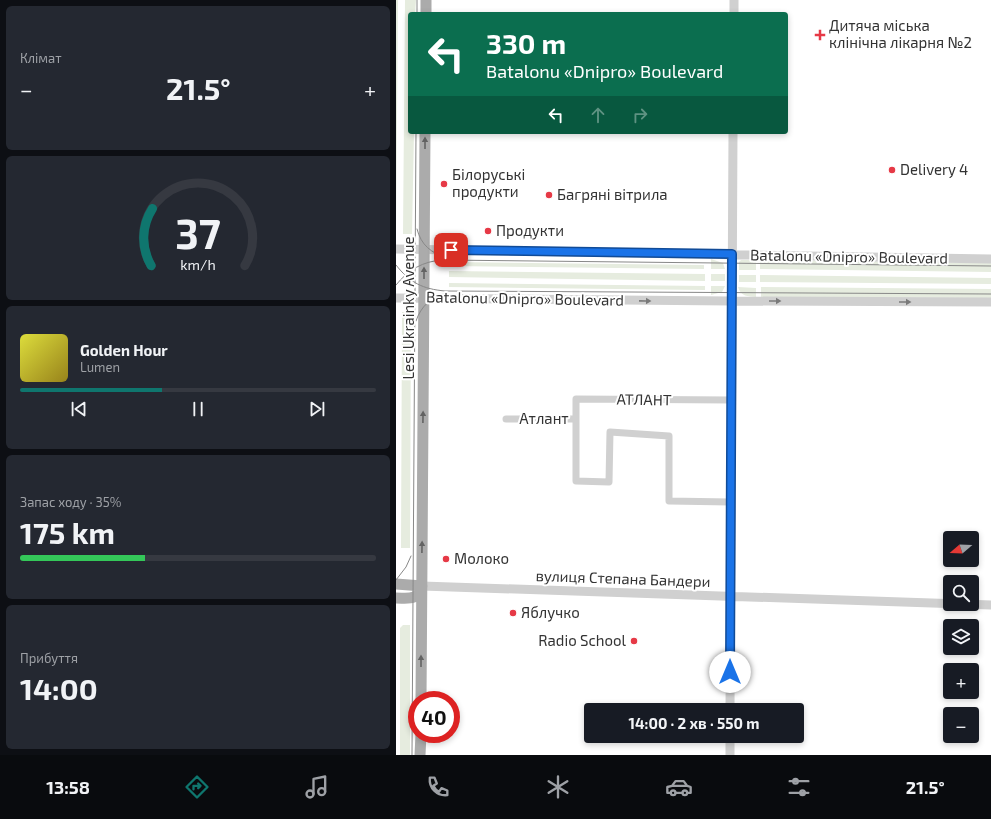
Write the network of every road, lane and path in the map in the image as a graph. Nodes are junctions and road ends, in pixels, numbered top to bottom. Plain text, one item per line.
1 (426, 0) edge
2 (734, 0) edge
3 (426, 12) edge
4 (734, 12) edge
5 (425, 134) edge
6 (733, 134) edge
7 (396, 249) edge
8 (424, 250) junction
9 (732, 254) junction
10 (991, 259) edge
11 (396, 298) edge
12 (424, 298) junction
13 (731, 301) junction
14 (991, 302) edge
15 (731, 400) junction
16 (573, 418) junction
17 (506, 419) dead end
18 (730, 502) junction
19 (396, 584) edge
20 (422, 586) junction
21 (730, 597) junction
22 (396, 598) edge
23 (991, 605) edge
24 (421, 691) edge
25 (730, 703) edge
26 (421, 743) edge
27 (730, 743) edge
28 (420, 755) edge
29 (730, 755) edge

1 - 3 main road
2 - 4 street
8 -> 5 main road, Lesi Ukrainky Avenue
6 - 9 street
7 - 8 street, Batalonu «Dnipro» Boulevard
8 - 9 street, Batalonu «Dnipro» Boulevard
12 -> 8 main road, Lesi Ukrainky Avenue
9 - 10 street, Batalonu «Dnipro» Boulevard
9 - 13 street
11 - 12 street, Batalonu «Dnipro» Boulevard
12 -> 13 street, Batalonu «Dnipro» Boulevard
20 -> 12 main road, Lesi Ukrainky Avenue
13 -> 14 street, Batalonu «Dnipro» Boulevard
13 - 15 street
15 - 16 street, АТЛАНТ
15 - 18 street
16 - 17 street, Атлант
16 - 18 street, Атлант
18 - 21 street
19 - 20 main road, вулиця Степана Бандери
20 - 21 street, вулиця Степана Бандери
20 - 22 main road
24 -> 20 main road, Lesi Ukrainky Avenue
21 - 23 street, вулиця Степана Бандери
21 - 25 street
26 - 28 main road
27 - 29 street

